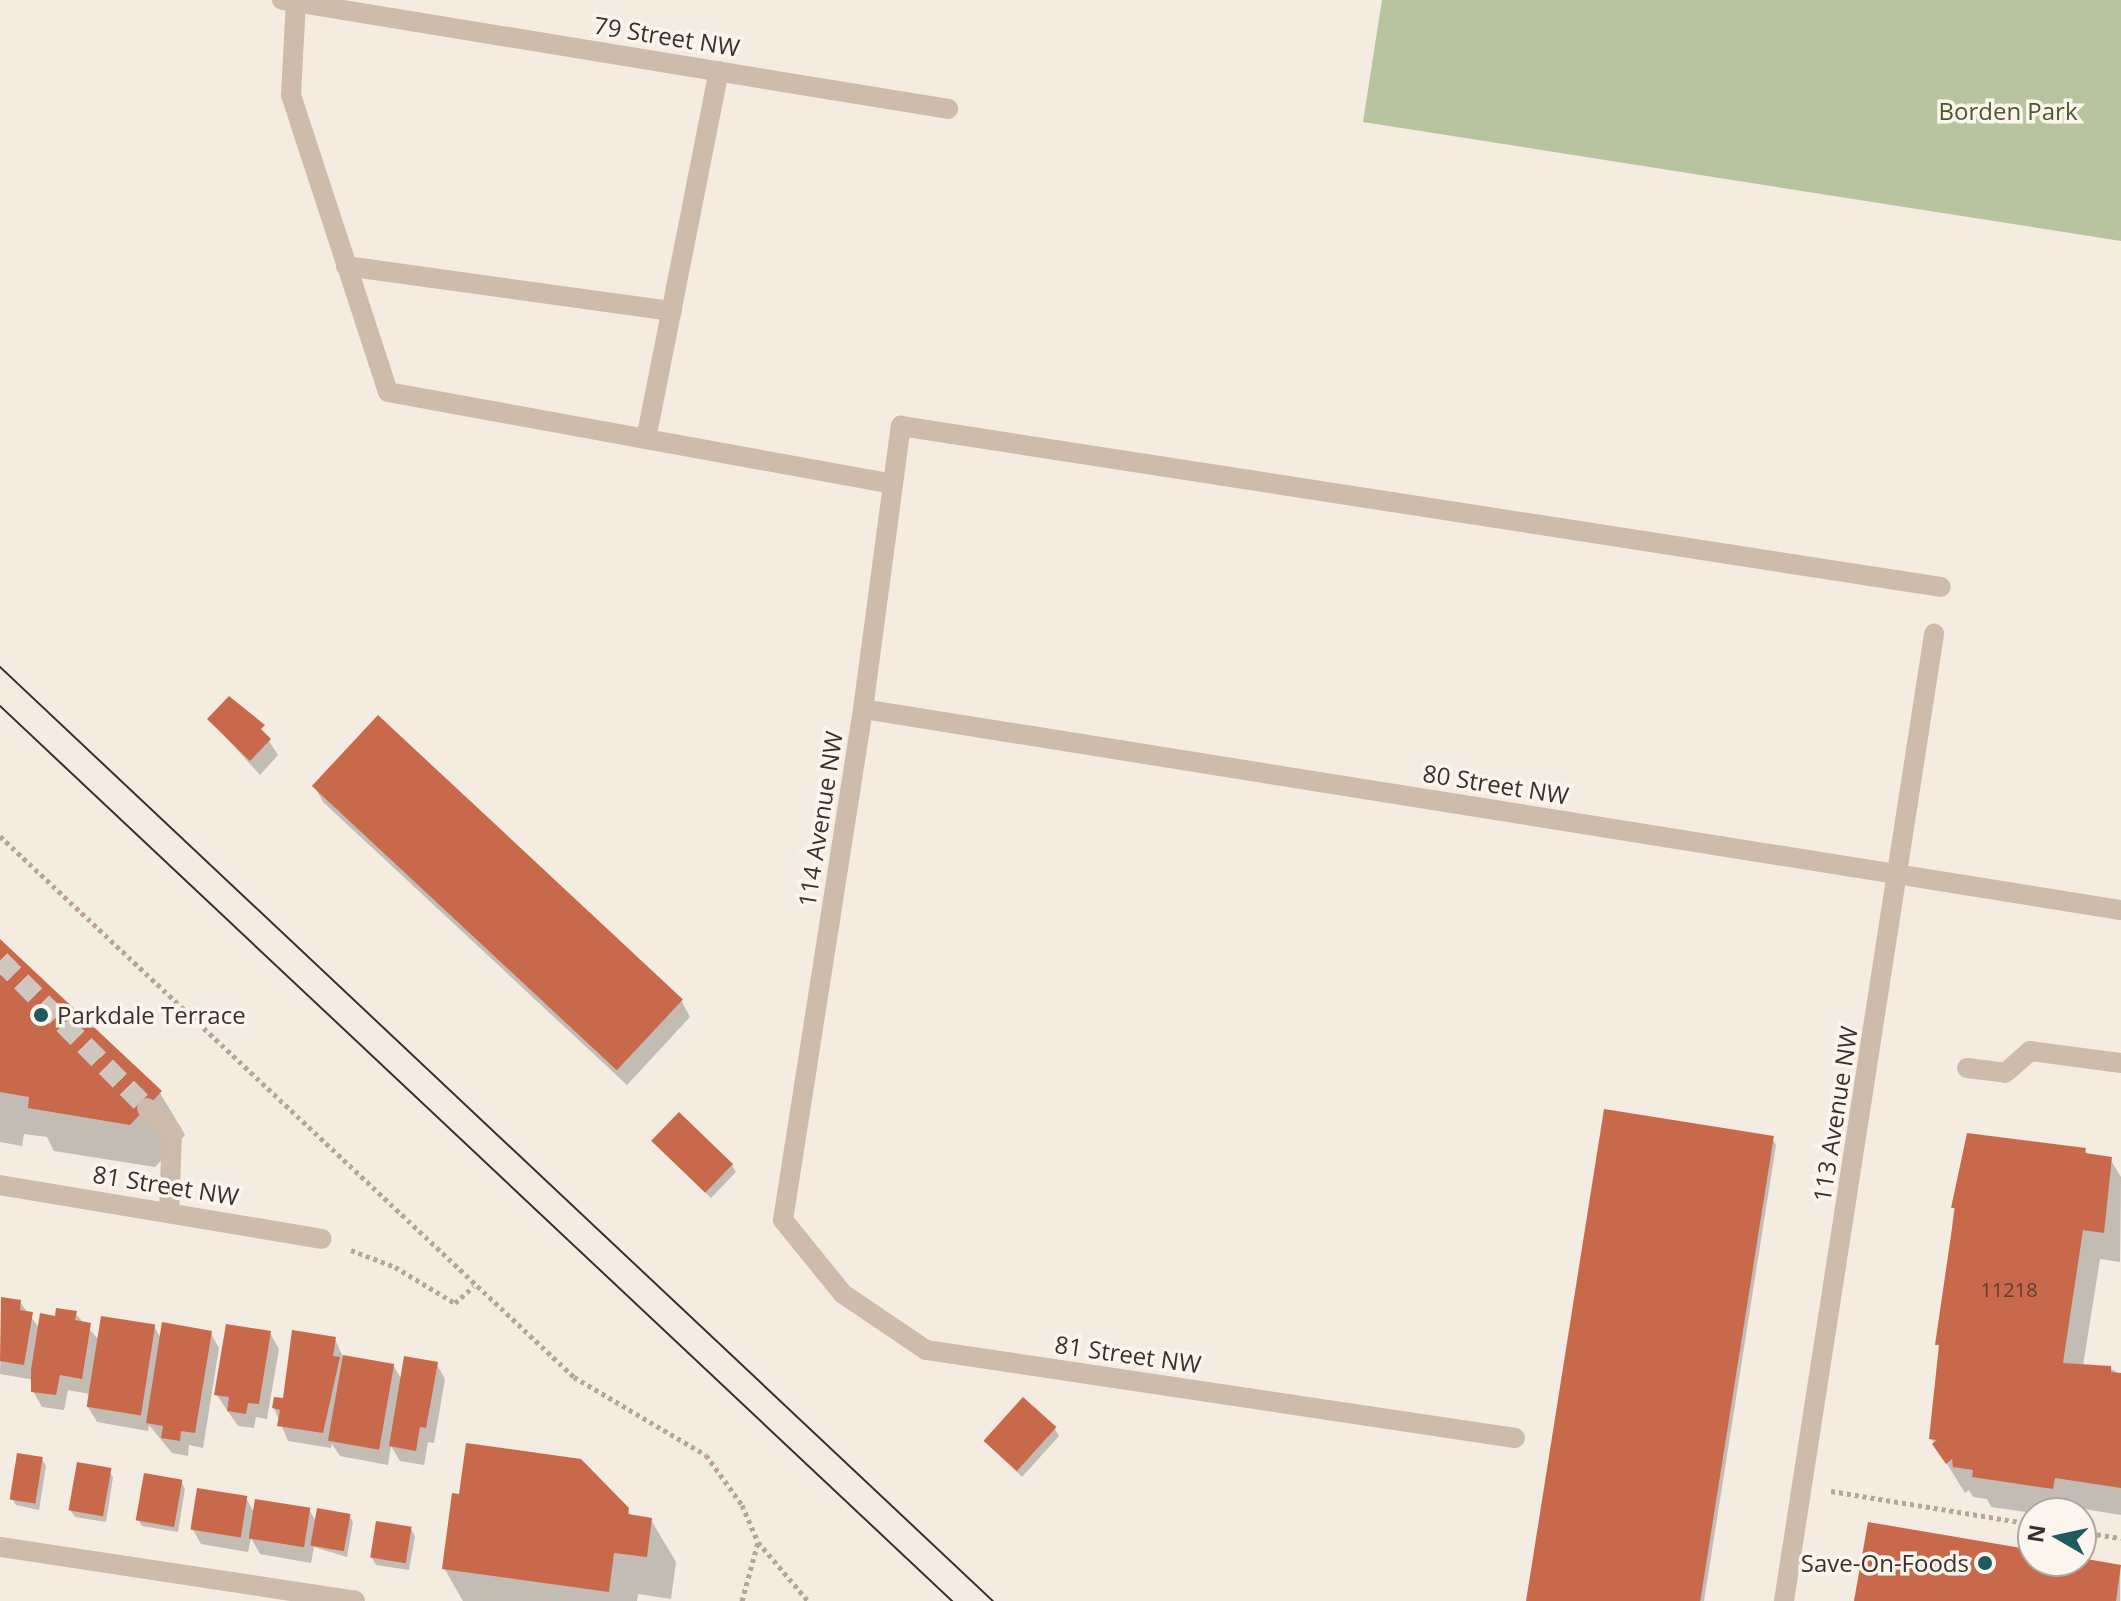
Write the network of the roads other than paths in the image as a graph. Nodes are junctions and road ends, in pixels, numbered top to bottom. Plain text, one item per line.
1 (291, 1) edge
2 (719, 71) junction
3 (948, 109) dead end
4 (346, 266) junction
5 (672, 311) junction
6 (646, 439) junction
7 (893, 484) junction
8 (1941, 587) dead end
9 (1934, 634) dead end
10 (863, 709) junction
11 (1900, 875) junction
12 (2121, 910) edge
13 (2121, 1063) edge
14 (1967, 1068) dead end
15 (147, 1108) tunnel mouth
16 (0, 1185) edge
17 (169, 1212) junction
18 (783, 1220) joint
19 (322, 1239) road end
20 (1515, 1438) dead end
21 (0, 1547) edge
22 (355, 1601) edge
23 (1784, 1601) edge

1 - 2 street, 79 Street NW
1 - 4 street
2 - 3 street, 79 Street NW
2 - 5 street
4 - 5 street
4 - 6 street
5 - 6 street
6 - 7 street
7 - 8 street, 114 Avenue NW
7 - 10 street, 114 Avenue NW
9 - 11 street, 113 Avenue NW
10 - 11 street, 80 Street NW
10 - 18 street, 114 Avenue NW
11 - 12 street, 80 Street NW
11 - 23 street, 113 Avenue NW
13 - 14 street
15 - 17 street
16 - 17 street, 81 Street NW
17 - 19 street, 81 Street NW
18 - 20 street, 81 Street NW
21 - 22 street

